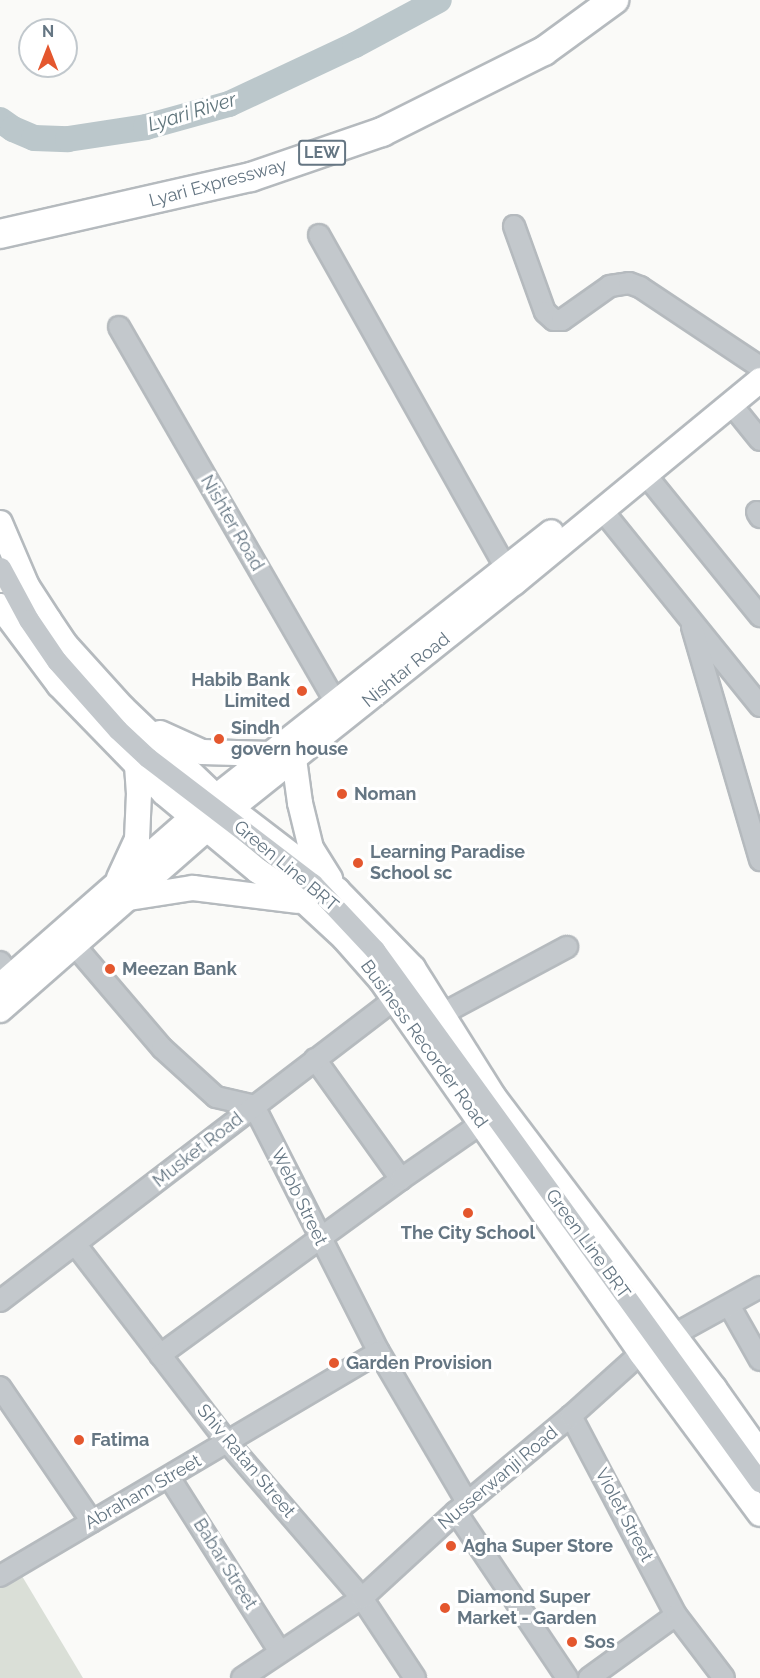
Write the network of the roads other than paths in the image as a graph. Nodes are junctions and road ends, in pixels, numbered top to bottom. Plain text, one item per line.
1 (614, 0) edge
2 (514, 226) dead end
3 (0, 234) edge
4 (319, 235) dead end
5 (119, 327) dead end
6 (760, 367) edge
7 (760, 380) edge
8 (731, 404) junction
9 (760, 440) edge
10 (645, 474) junction
11 (602, 510) junction
12 (0, 523) edge
13 (0, 567) edge
14 (510, 575) junction
15 (0, 606) edge
16 (760, 616) edge
17 (690, 618) junction
18 (760, 706) edge
19 (123, 708) junction
20 (340, 711) junction
21 (283, 756) junction
22 (137, 766) junction
23 (224, 803) junction
24 (200, 824) junction
25 (760, 860) edge
26 (337, 890) junction
27 (122, 892) junction
28 (305, 902) junction
29 (75, 946) junction
30 (567, 948) dead end
31 (3, 975) edge
32 (395, 999) junction
33 (0, 1010) edge
34 (442, 1014) junction
35 (315, 1059) junction
36 (254, 1106) junction
37 (482, 1123) junction
38 (401, 1179) junction
39 (320, 1239) junction
40 (76, 1245) junction
41 (760, 1287) edge
42 (0, 1301) edge
43 (729, 1305) junction
44 (675, 1336) junction
45 (379, 1352) junction
46 (641, 1353) junction
47 (160, 1355) junction
48 (760, 1360) edge
49 (0, 1387) edge
50 (571, 1416) junction
51 (228, 1443) junction
52 (760, 1453) edge
53 (170, 1477) junction
54 (760, 1482) edge
55 (461, 1507) junction
56 (760, 1514) edge
57 (92, 1522) junction
58 (0, 1576) edge
59 (362, 1598) junction
60 (676, 1615) junction
61 (280, 1652) junction
62 (250, 1676) edge
63 (415, 1678) edge
64 (567, 1678) edge
65 (589, 1678) edge
66 (724, 1678) edge

1 - 3 highway, Lyari Expressway / LEW
2 - 6 street
4 - 14 street
5 - 20 street, Nishter Road
6 - 14 main road, Nishtar Road
7 - 8 main road, Nishtar Road
8 - 9 street
8 - 10 main road, Nishtar Road
10 - 11 main road, Nishtar Road
10 - 16 street
11 - 14 main road, Nishtar Road
11 - 17 street
12 - 19 main road, Business Recorder Road
13 - 54 street, Green Line BRT, bridge
14 - 20 main road, Nishtar Road
15 - 22 main road, Business Recorder Road
17 - 18 street
17 - 25 street
19 - 21 main road
19 - 23 main road, Business Recorder Road
20 - 21 main road, Nishtar Road
21 - 23 main road, Nishtar Road
21 - 26 main road
22 - 24 main road, Business Recorder Road
22 - 27 main road
23 - 24 main road, Nishtar Road
23 - 26 main road, Business Recorder Road
24 - 27 main road, Nishtar Road
24 - 28 main road, Business Recorder Road
26 - 34 main road, Business Recorder Road
27 - 28 main road
27 - 29 main road, Nishtar Road
27 - 31 main road, Nishtar Road
28 - 32 main road, Business Recorder Road
29 - 33 main road, Nishtar Road
29 - 36 street
30 - 34 street
32 - 35 street, Musket Road
32 - 37 main road, Business Recorder Road
34 - 44 main road, Business Recorder Road
35 - 36 street, Musket Road
35 - 38 street
36 - 39 street, Webb Street
36 - 40 street, Musket Road
37 - 38 street
37 - 46 main road, Business Recorder Road
38 - 39 street
39 - 45 street, Webb Street
39 - 47 street
40 - 42 street, Musket Road
40 - 47 street, Shiv Ratan Street
41 - 43 street, Nusserwanji Road
43 - 44 street, Nusserwanji Road
43 - 48 street
44 - 46 street, Nusserwanji Road
44 - 52 main road, Business Recorder Road
45 - 51 street, Abraham Street
45 - 55 street, Webb Street
46 - 50 street, Nusserwanji Road
46 - 56 main road, Business Recorder Road
47 - 51 street, Shiv Ratan Street
49 - 57 street
50 - 55 street, Nusserwanji Road
50 - 60 street, Violet Street
51 - 53 street, Abraham Street
51 - 59 street, Shiv Ratan Street
53 - 57 street, Abraham Street
53 - 61 street, Babar Street
55 - 59 street, Nusserwanji Road
55 - 64 street, Webb Street
57 - 58 street, Abraham Street
59 - 61 street, Nusserwanji Road
59 - 63 street, Shiv Ratan Street
60 - 65 street
60 - 66 street
61 - 62 street, Nusserwanji Road

